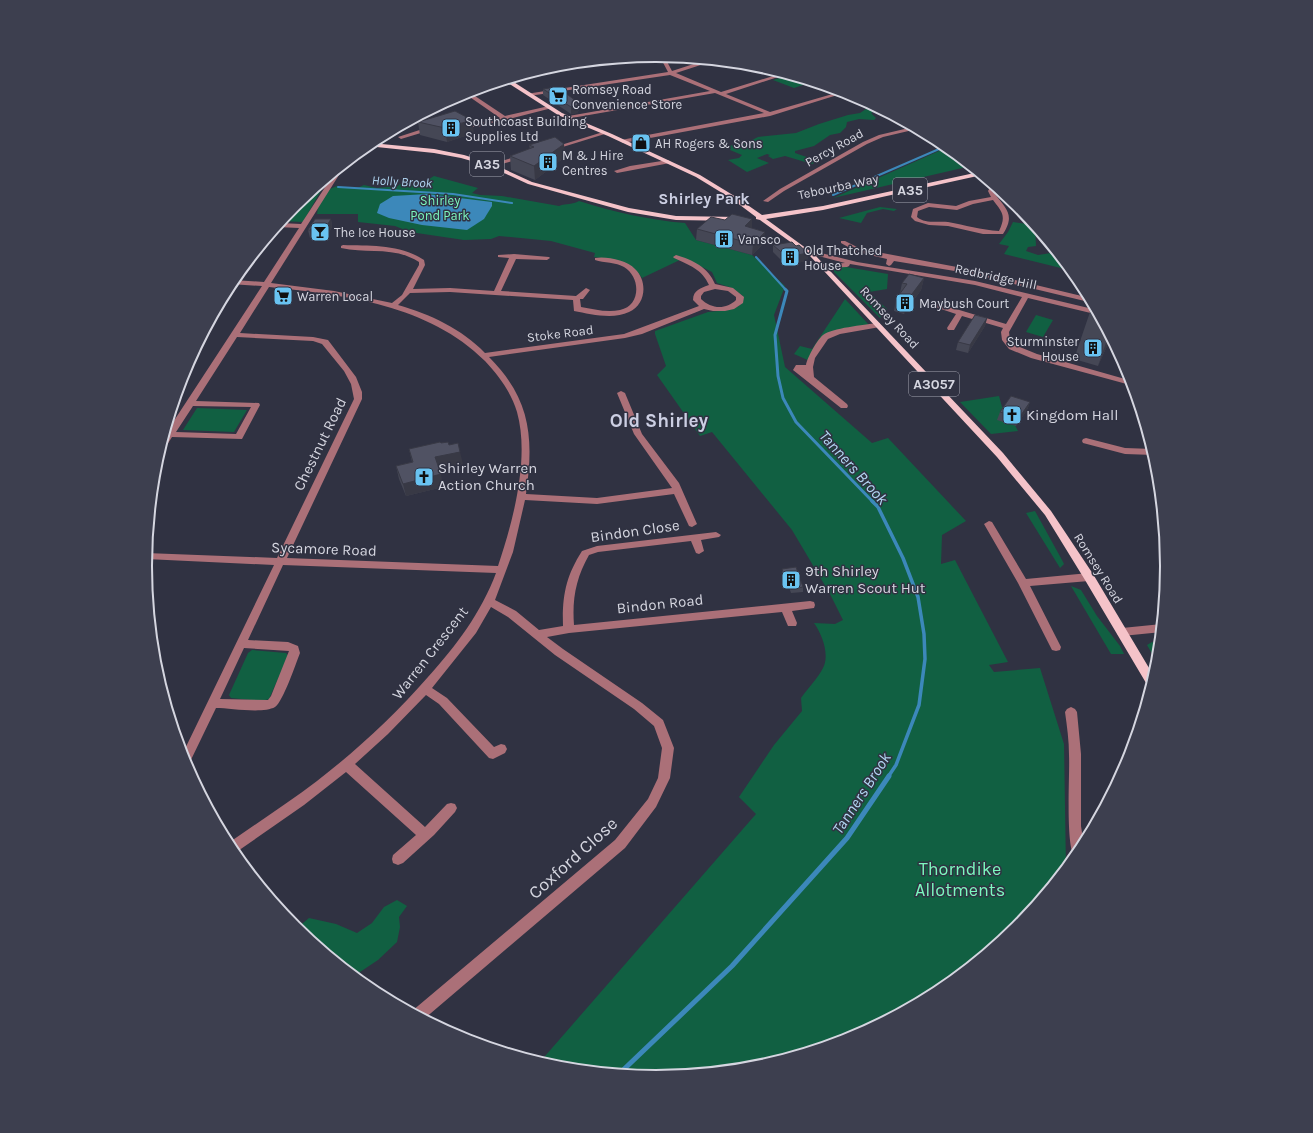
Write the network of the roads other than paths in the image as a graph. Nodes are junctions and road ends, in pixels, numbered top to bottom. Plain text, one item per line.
1 (665, 62) edge
2 (700, 64) edge
3 (671, 74) junction
4 (776, 77) edge
5 (513, 83) edge
6 (714, 92) junction
7 (529, 94) junction
8 (720, 94) junction
9 (835, 95) edge
10 (473, 97) edge
11 (549, 108) junction
12 (770, 114) junction
13 (566, 117) junction
14 (504, 118) junction
15 (457, 121) edge
16 (437, 126) edge
17 (908, 130) edge
18 (605, 133) junction
19 (401, 137) dead end
20 (623, 141) junction
21 (379, 145) edge
22 (543, 151) edge
23 (530, 155) edge
24 (668, 162) junction
25 (494, 164) junction
26 (968, 169) edge
27 (617, 171) dead end
28 (975, 175) edge
29 (332, 180) edge
30 (992, 190) edge
31 (994, 198) junction
32 (777, 202) dead end
33 (601, 203) junction
34 (754, 212) junction
35 (761, 218) junction
36 (285, 225) edge
37 (302, 226) junction
38 (843, 242) dead end
39 (343, 247) dead end
40 (809, 252) junction
41 (500, 256) dead end
42 (514, 256) junction
43 (676, 257) dead end
44 (547, 258) dead end
45 (891, 258) junction
46 (597, 259) dead end
47 (857, 264) junction
48 (823, 266) junction
49 (887, 268) junction
50 (239, 282) edge
51 (267, 284) junction
52 (713, 287) junction
53 (586, 290) dead end
54 (409, 291) junction
55 (497, 292) junction
56 (1026, 295) junction
57 (576, 298) junction
58 (1084, 299) edge
59 (932, 305) dead end
60 (393, 306) junction
61 (704, 306) junction
62 (1091, 311) edge
63 (960, 314) junction
64 (877, 325) junction
65 (1007, 327) junction
66 (951, 328) dead end
67 (235, 335) junction
68 (484, 355) junction
69 (809, 367) junction
70 (810, 378) junction
71 (1126, 382) edge
72 (621, 393) dead end
73 (191, 403) junction
74 (844, 406) dead end
75 (170, 434) joint
76 (1086, 441) dead end
77 (1147, 452) edge
78 (678, 490) junction
79 (520, 498) junction
80 (692, 524) dead end
81 (989, 524) dead end
82 (716, 535) dead end
83 (695, 538) junction
84 (699, 551) dead end
85 (152, 556) edge
86 (279, 562) junction
87 (501, 570) junction
88 (1089, 577) junction
89 (1023, 582) junction
90 (488, 603) junction
91 (810, 605) dead end
92 (786, 608) junction
93 (792, 623) dead end
94 (569, 628) junction
95 (1157, 628) edge
96 (1122, 632) junction
97 (538, 634) junction
98 (240, 644) junction
99 (1056, 647) dead end
100 (1148, 677) edge
101 (426, 689) junction
102 (212, 703) junction
103 (1071, 712) dead end
104 (501, 749) dead end
105 (188, 754) edge
106 (346, 764) junction
107 (451, 808) dead end
108 (425, 835) junction
109 (1078, 844) edge
110 (236, 845) edge
111 (398, 859) dead end
112 (421, 1012) edge

1 - 3 street
2 - 3 street
3 - 6 street
3 - 7 street
4 - 8 street
5 - 7 main road, Romsey Road / A3057
6 - 8 street
6 - 13 street
7 - 11 main road, Romsey Road / A3057
8 - 12 street
9 - 12 street
10 - 14 street
11 - 13 main road, Romsey Road / A3057
11 - 14 street
12 - 20 street
13 - 18 main road, Romsey Road / A3057
14 - 15 street
16 - 19 street
17 - 32 street, Percy Road
18 - 20 main road, Romsey Road / A3057
18 - 22 street
20 - 24 main road, Romsey Road / A3057
21 - 25 main road, A35
23 - 25 street
24 - 27 street
24 - 34 main road, Romsey Road / A3057
25 - 33 main road, A35
26 - 34 main road, Tebourba Way / A35
28 - 35 main road, Tebourba Way / A35
29 - 37 street
30 - 31 street
31 - 31 street
33 - 34 main road, A35
33 - 35 main road, A35
34 - 35 main road, Romsey Road / A3057
35 - 40 main road, Romsey Road / A3057
36 - 37 street
37 - 51 street
38 - 45 street, Redbridge Hill
39 - 54 street
40 - 47 street, Redbridge Hill
40 - 48 main road, Romsey Road / A3057
41 - 42 street
42 - 44 street
42 - 55 street
43 - 52 street
45 - 49 street
45 - 58 street, Redbridge Hill
46 - 57 street
47 - 48 street, Redbridge Hill
47 - 49 street, Redbridge Hill
48 - 64 main road, Romsey Road / A3057
49 - 56 street, Redbridge Hill
50 - 51 street, Warren Crescent
51 - 60 street, Warren Crescent
51 - 67 street
52 - 61 street
52 - 61 street
53 - 57 street
54 - 55 street
54 - 60 street
55 - 57 street
56 - 62 street, Redbridge Hill
56 - 65 street
59 - 63 street
60 - 68 street, Warren Crescent
61 - 68 street, Stoke Road
63 - 65 street
63 - 66 street
64 - 69 street
64 - 88 main road, Romsey Road / A3057
65 - 71 street
67 - 73 street
67 - 86 street, Chestnut Road
68 - 79 street, Warren Crescent
69 - 70 street
69 - 70 street
70 - 74 street
72 - 78 street
73 - 75 street
73 - 75 street
76 - 77 street
78 - 79 street
78 - 80 street
79 - 87 street, Warren Crescent
81 - 89 street
82 - 83 street, Bindon Close
83 - 84 street, Bindon Close
83 - 94 street, Bindon Close
85 - 86 street, Sycamore Road
86 - 87 street, Sycamore Road
86 - 98 street, Chestnut Road
87 - 90 street, Warren Crescent
88 - 89 street
88 - 96 main road, Romsey Road / A3057
89 - 99 street
90 - 97 street, Coxford Close
90 - 101 street, Warren Crescent
91 - 92 street, Bindon Road
92 - 93 street
92 - 94 street, Bindon Road
94 - 97 street, Bindon Road
95 - 96 street
96 - 100 main road, Romsey Road / A3057
97 - 112 street, Coxford Close
98 - 102 street, Chestnut Road
98 - 102 street
101 - 104 street
101 - 106 street, Warren Crescent
102 - 105 street, Chestnut Road
103 - 109 street
106 - 108 street
106 - 110 street, Warren Crescent
107 - 108 street
108 - 111 street

